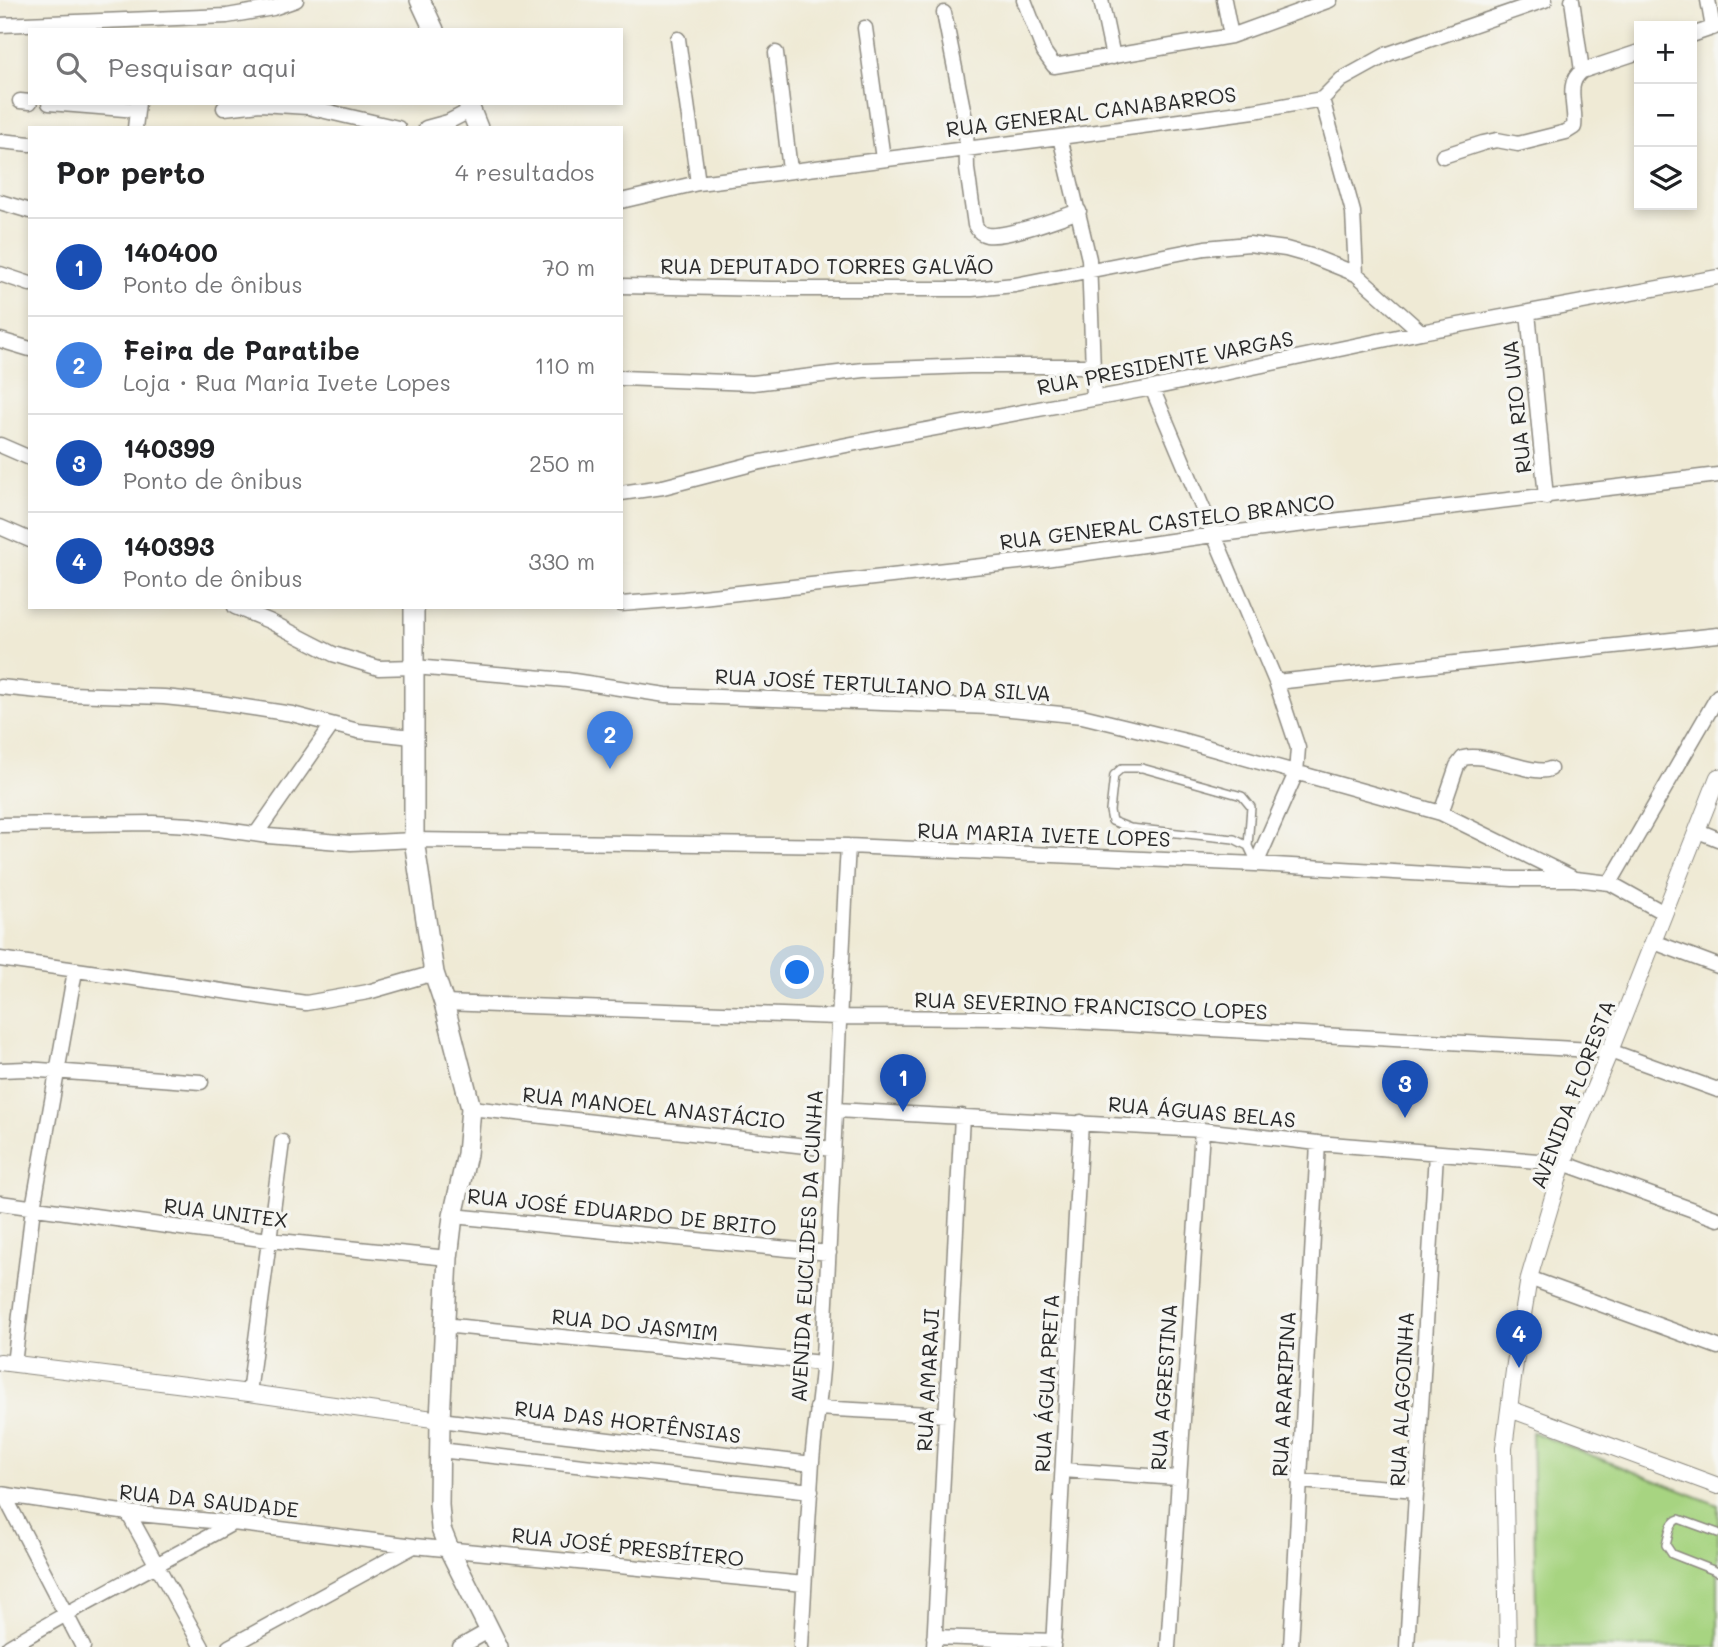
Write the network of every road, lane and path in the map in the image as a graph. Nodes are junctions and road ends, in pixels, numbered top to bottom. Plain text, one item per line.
1 (296, 0) edge
2 (420, 0) edge
3 (1024, 0) edge
4 (1101, 0) edge
5 (1224, 0) edge
6 (1330, 0) edge
7 (1545, 0) edge
8 (1572, 0) edge
9 (1707, 0) edge
10 (944, 13) dead end
11 (0, 24) edge
12 (146, 24) edge
13 (1716, 27) edge
14 (433, 28) edge
15 (866, 28) dead end
16 (1697, 33) edge
17 (1231, 36) junction
18 (678, 40) dead end
19 (776, 53) dead end
20 (1634, 54) edge
21 (1113, 57) junction
22 (1582, 71) junction
23 (1322, 99) junction
24 (94, 105) edge
25 (251, 105) edge
26 (276, 105) edge
27 (137, 107) edge
28 (224, 108) dead end
29 (472, 114) edge
30 (135, 126) edge
31 (389, 126) edge
32 (433, 126) edge
33 (1060, 137) junction
34 (0, 141) edge
35 (28, 144) edge
36 (967, 148) junction
37 (1443, 156) dead end
38 (883, 159) junction
39 (790, 170) junction
40 (698, 183) junction
41 (623, 201) edge
42 (0, 202) edge
43 (28, 210) edge
44 (1079, 211) junction
45 (1090, 270) junction
46 (0, 274) edge
47 (1356, 274) junction
48 (1718, 277) edge
49 (28, 283) edge
50 (623, 286) edge
51 (1528, 313) junction
52 (1422, 332) junction
53 (0, 340) edge
54 (28, 348) edge
55 (1093, 366) junction
56 (623, 378) edge
57 (1153, 388) junction
58 (1094, 398) junction
59 (0, 445) edge
60 (28, 457) edge
61 (1718, 475) edge
62 (623, 493) edge
63 (1546, 497) junction
64 (0, 527) edge
65 (1213, 535) junction
66 (28, 539) edge
67 (623, 604) edge
68 (239, 609) edge
69 (414, 609) edge
70 (1718, 635) edge
71 (414, 667) junction
72 (1276, 682) junction
73 (0, 687) edge
74 (1718, 696) edge
75 (332, 725) junction
76 (412, 737) junction
77 (1550, 769) dead end
78 (1296, 773) junction
79 (1718, 777) edge
80 (1441, 813) junction
81 (0, 825) edge
82 (1698, 831) junction
83 (256, 834) junction
84 (1718, 839) edge
85 (414, 840) junction
86 (848, 846) junction
87 (1248, 846) junction
88 (1256, 864) junction
89 (1575, 879) junction
90 (1610, 883) junction
91 (1664, 913) junction
92 (1654, 942) junction
93 (0, 959) edge
94 (1718, 966) edge
95 (75, 971) junction
96 (433, 973) junction
97 (444, 1003) junction
98 (838, 1017) junction
99 (1611, 1051) junction
100 (0, 1070) edge
101 (56, 1072) junction
102 (201, 1082) dead end
103 (1718, 1090) edge
104 (471, 1108) junction
105 (836, 1110) junction
106 (962, 1116) junction
107 (1081, 1122) junction
108 (1202, 1130) junction
109 (282, 1142) dead end
110 (1318, 1143) junction
111 (832, 1149) junction
112 (1436, 1153) junction
113 (1563, 1163) junction
114 (0, 1203) edge
115 (33, 1208) junction
116 (453, 1216) junction
117 (1718, 1219) edge
118 (269, 1240) junction
119 (829, 1253) junction
120 (448, 1258) junction
121 (1529, 1278) junction
122 (443, 1325) junction
123 (1718, 1347) edge
124 (7, 1363) edge
125 (822, 1363) junction
126 (249, 1393) junction
127 (817, 1408) junction
128 (1510, 1409) junction
129 (947, 1415) junction
130 (439, 1420) junction
131 (439, 1450) junction
132 (812, 1464) junction
133 (1063, 1470) junction
134 (1177, 1478) junction
135 (1299, 1481) junction
136 (1718, 1486) edge
137 (1417, 1490) junction
138 (811, 1491) junction
139 (2, 1495) edge
140 (128, 1513) junction
141 (233, 1523) junction
142 (1718, 1533) edge
143 (414, 1546) junction
144 (449, 1549) junction
145 (156, 1567) junction
146 (1718, 1572) edge
147 (804, 1584) junction
148 (65, 1613) junction
149 (494, 1639) edge
150 (934, 1642) edge
151 (1054, 1644) edge
152 (9, 1647) edge
153 (83, 1647) edge
154 (202, 1647) edge
155 (229, 1647) edge
156 (460, 1647) edge
157 (802, 1647) edge
158 (1168, 1647) edge
159 (1291, 1647) edge
160 (1407, 1647) edge
161 (1508, 1647) edge

1 - 12 street
2 - 14 main road
3 - 21 street
4 - 21 street
5 - 17 street
6 - 17 street
7 - 23 street
8 - 22 street
9 - 13 street
10 - 36 street
11 - 12 street
13 - 16 street
15 - 38 street
17 - 21 street
18 - 40 street
19 - 39 street
20 - 22 street
22 - 37 street
23 - 33 street, RUA GENERAL CANABARROS
23 - 47 street
24 - 27 street
25 - 28 street
26 - 31 street
27 - 30 street
29 - 32 street
33 - 36 street, RUA GENERAL CANABARROS
33 - 44 street
34 - 35 street
36 - 38 street, RUA GENERAL CANABARROS
36 - 44 street
38 - 39 street, RUA GENERAL CANABARROS
39 - 40 street, RUA GENERAL CANABARROS
40 - 41 street, RUA GENERAL CANABARROS
42 - 43 street
44 - 45 street
45 - 47 street, RUA DEPUTADO TORRES GALVÃO
45 - 50 street, RUA DEPUTADO TORRES GALVÃO
45 - 55 street
46 - 49 street
47 - 52 street, RUA DEPUTADO TORRES GALVÃO
48 - 51 street, RUA PRESIDENTE VARGAS
51 - 52 street, RUA PRESIDENTE VARGAS
51 - 63 street, RUA RIO UVA
52 - 57 street, RUA PRESIDENTE VARGAS
53 - 54 street
55 - 56 street
55 - 58 street
57 - 58 street, RUA PRESIDENTE VARGAS
57 - 65 street
58 - 62 street, RUA PRESIDENTE VARGAS
59 - 60 street
61 - 63 street, RUA GENERAL CASTELO BRANCO
63 - 65 street, RUA GENERAL CASTELO BRANCO
64 - 66 street
65 - 67 street, RUA GENERAL CASTELO BRANCO
65 - 72 street
68 - 71 street, RUA JOSÉ TERTULIANO DA SILVA
69 - 71 main road
70 - 72 street
71 - 76 main road
71 - 78 street, RUA JOSÉ TERTULIANO DA SILVA
72 - 78 street
73 - 75 street
74 - 90 street
75 - 76 street
75 - 83 street
76 - 85 main road
77 - 80 street
78 - 80 street, RUA JOSÉ TERTULIANO DA SILVA
78 - 88 street
79 - 82 street, AVENIDA FLORESTA
80 - 89 street, RUA JOSÉ TERTULIANO DA SILVA
81 - 83 street, RUA MARIA IVETE LOPES
82 - 84 street
82 - 91 street, AVENIDA FLORESTA
83 - 85 street, RUA MARIA IVETE LOPES
85 - 86 street, RUA MARIA IVETE LOPES
85 - 96 main road
86 - 88 street, RUA MARIA IVETE LOPES
86 - 98 street, AVENIDA EUCLIDES DA CUNHA
87 - 87 lane
87 - 88 lane
88 - 89 street, RUA MARIA IVETE LOPES
89 - 90 street, RUA MARIA IVETE LOPES
90 - 91 street, RUA MARIA IVETE LOPES
91 - 92 street, AVENIDA FLORESTA
92 - 94 street
92 - 99 street, AVENIDA FLORESTA
93 - 95 street
95 - 96 street
95 - 101 street
96 - 97 main road
97 - 98 street, RUA SEVERINO FRANCISCO LOPES
97 - 104 main road
98 - 99 street, RUA SEVERINO FRANCISCO LOPES
98 - 105 street, AVENIDA EUCLIDES DA CUNHA
99 - 103 street, RUA SEVERINO FRANCISCO LOPES
99 - 113 street, AVENIDA FLORESTA
100 - 101 street
101 - 102 street
101 - 115 street
104 - 111 street, RUA MANOEL ANASTÁCIO
104 - 116 main road
105 - 106 street, RUA ÁGUAS BELAS
105 - 111 street, AVENIDA EUCLIDES DA CUNHA
106 - 107 street, RUA ÁGUAS BELAS
106 - 129 street, RUA AMARAJI
107 - 108 street, RUA ÁGUAS BELAS
107 - 133 street, RUA ÁGUA PRETA
108 - 110 street, RUA ÁGUAS BELAS
108 - 134 street, RUA AGRESTINA
109 - 118 street
110 - 112 street, RUA ÁGUAS BELAS
110 - 135 street, RUA ARARIPINA
111 - 119 street, AVENIDA EUCLIDES DA CUNHA
112 - 113 street, RUA ÁGUAS BELAS
112 - 137 street, RUA ALAGOINHA
113 - 117 street, RUA ÁGUAS BELAS
113 - 121 street, AVENIDA FLORESTA
114 - 115 street, RUA UNITEX
115 - 118 street, RUA UNITEX
115 - 124 street
116 - 119 street, RUA JOSÉ EDUARDO DE BRITO
116 - 120 main road
118 - 120 street, RUA UNITEX
118 - 126 street
119 - 125 street, AVENIDA EUCLIDES DA CUNHA
120 - 122 main road
121 - 123 street
121 - 128 street, AVENIDA FLORESTA
122 - 125 street, RUA DO JASMIM
122 - 130 main road
124 - 126 street
125 - 127 street, AVENIDA EUCLIDES DA CUNHA
126 - 130 street
127 - 129 street
127 - 132 street, AVENIDA EUCLIDES DA CUNHA
128 - 136 street
128 - 161 street, AVENIDA FLORESTA
129 - 150 street, RUA AMARAJI
130 - 131 main road
130 - 132 street, RUA DAS HORTÊNSIAS
131 - 138 street
131 - 144 main road
132 - 138 street, AVENIDA EUCLIDES DA CUNHA
133 - 134 street
133 - 151 street, RUA ÁGUA PRETA
134 - 158 street, RUA AGRESTINA
135 - 137 street
135 - 159 street, RUA ARARIPINA
137 - 160 street, RUA ALAGOINHA
138 - 147 street, AVENIDA EUCLIDES DA CUNHA
139 - 140 street, RUA DA SAUDADE
139 - 148 street
140 - 141 street, RUA DA SAUDADE
140 - 145 street
141 - 143 street, RUA DA SAUDADE
141 - 145 street
142 - 146 lane
143 - 144 street, RUA DA SAUDADE
143 - 155 street
144 - 147 street, RUA JOSÉ PRESBÍTERO
144 - 149 main road
145 - 148 street
145 - 154 street
147 - 157 street, AVENIDA EUCLIDES DA CUNHA
148 - 152 street
148 - 153 street
149 - 156 street
150 - 151 street

